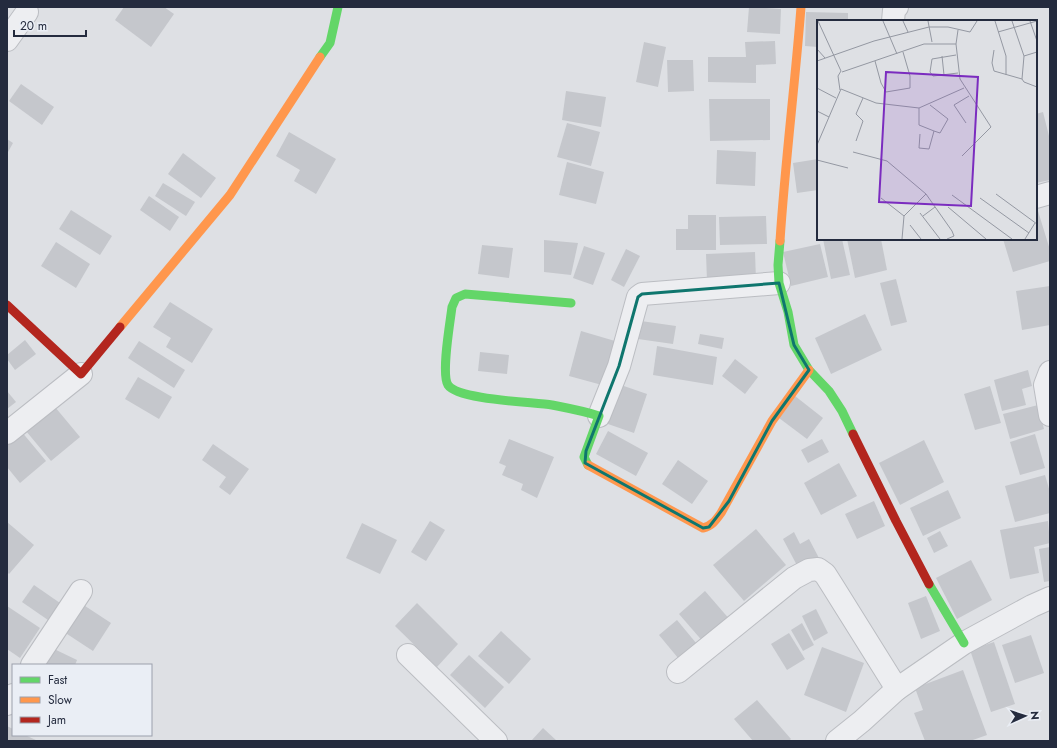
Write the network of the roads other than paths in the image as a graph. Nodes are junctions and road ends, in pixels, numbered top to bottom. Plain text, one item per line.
1 (338, 7) edge
2 (801, 7) edge
3 (897, 7) edge
4 (27, 12) dead end
5 (893, 20) edge
6 (7, 40) edge
7 (1050, 193) edge
8 (1037, 197) edge
9 (779, 283) junction
10 (571, 303) dead end
11 (7, 305) edge
12 (809, 370) junction
13 (1050, 372) edge
14 (81, 374) junction
15 (1050, 415) edge
16 (599, 416) junction
17 (7, 433) edge
18 (81, 591) dead end
19 (1050, 598) edge
20 (964, 643) junction
21 (408, 655) dead end
22 (33, 664) edge
23 (678, 672) dead end
24 (897, 689) junction
25 (496, 741) edge
26 (837, 741) edge

1 - 14 street
2 - 9 street
3 - 5 street
4 - 6 street
7 - 8 street
9 - 12 street
9 - 16 street
10 - 16 street
11 - 14 street
12 - 16 street
12 - 20 street
13 - 15 street
14 - 17 street
18 - 22 street
19 - 20 street
20 - 24 street
21 - 25 street
23 - 24 street
24 - 26 street

